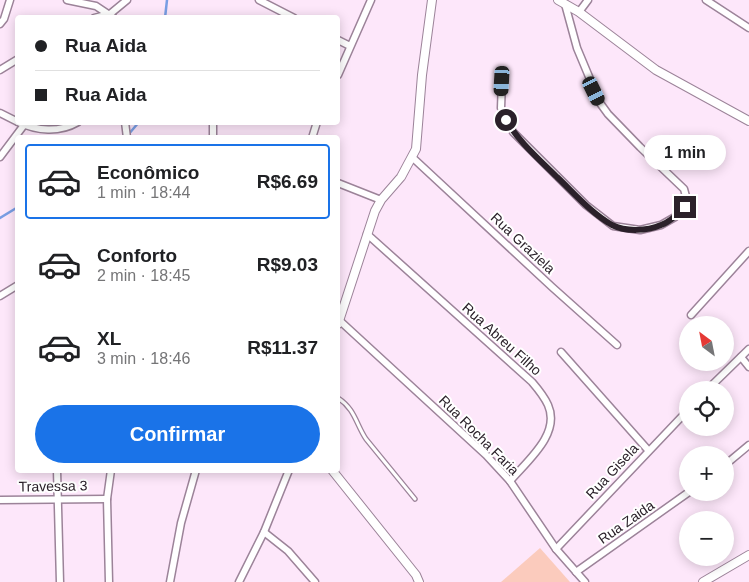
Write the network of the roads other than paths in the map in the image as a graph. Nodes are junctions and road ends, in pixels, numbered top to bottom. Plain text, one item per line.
1 (10, 0) edge
2 (67, 0) edge
3 (126, 0) edge
4 (260, 0) edge
5 (371, 0) edge
6 (432, 0) edge
7 (588, 0) edge
8 (706, 0) edge
9 (562, 2) edge
10 (578, 12) junction
11 (109, 15) edge
12 (112, 15) edge
13 (288, 15) edge
14 (0, 24) edge
15 (749, 28) edge
16 (340, 41) edge
17 (350, 46) junction
18 (15, 60) edge
19 (0, 70) edge
20 (340, 70) edge
21 (502, 81) dead end
22 (0, 113) edge
23 (15, 120) edge
24 (749, 121) edge
25 (19, 125) edge
26 (25, 125) edge
27 (70, 125) edge
28 (0, 157) edge
29 (413, 158) junction
30 (340, 184) edge
31 (381, 200) junction
32 (367, 234) junction
33 (749, 250) edge
34 (15, 287) edge
35 (0, 296) edge
36 (691, 315) dead end
37 (340, 316) edge
38 (340, 324) edge
39 (617, 345) dead end
40 (749, 349) edge
41 (561, 352) dead end
42 (741, 357) junction
43 (749, 368) edge
44 (717, 381) edge
45 (340, 400) edge
46 (679, 419) edge
47 (749, 445) edge
48 (648, 450) junction
49 (734, 458) edge
50 (57, 473) edge
51 (111, 473) edge
52 (195, 473) edge
53 (288, 473) edge
54 (334, 473) edge
55 (510, 481) junction
56 (57, 498) junction
57 (107, 499) junction
58 (415, 499) dead end
59 (679, 499) edge
60 (0, 500) edge
61 (264, 532) junction
62 (556, 549) junction
63 (749, 555) edge
64 (576, 572) junction
65 (60, 582) edge
66 (109, 582) edge
67 (170, 582) edge
68 (239, 582) edge
69 (315, 582) edge
70 (420, 582) edge
71 (585, 582) edge
72 (703, 582) edge

1 - 14 street
2 - 11 street
3 - 12 street
4 - 13 street
5 - 17 street
6 - 29 street
7 - 10 street
8 - 15 street
9 - 10 street
9 - 21 street
10 - 24 street
16 - 17 street
17 - 20 street
18 - 19 street
22 - 23 street
25 - 28 street
26 - 27 street
29 - 31 street
29 - 39 street, Rua Graziela
30 - 31 street
31 - 32 street
32 - 37 street
32 - 55 street, Rua Abreu Filho
33 - 36 street
34 - 35 street
38 - 55 street, Rua Rocha Faria
40 - 42 street
41 - 48 street
42 - 43 street
42 - 44 street
45 - 58 lane
46 - 48 street, Rua Gisela
47 - 49 street
48 - 62 street, Rua Gisela
50 - 56 street
51 - 57 street
52 - 67 street
53 - 61 street
54 - 70 street
55 - 62 street, Rua Rocha Faria
56 - 57 street, Travessa 3
56 - 60 street, Travessa 3
56 - 65 street
57 - 66 street
59 - 64 street, Rua Zaida
61 - 68 street
61 - 69 street
62 - 64 street, Rua Rocha Faria
63 - 72 street
64 - 71 street, Rua Rocha Faria

